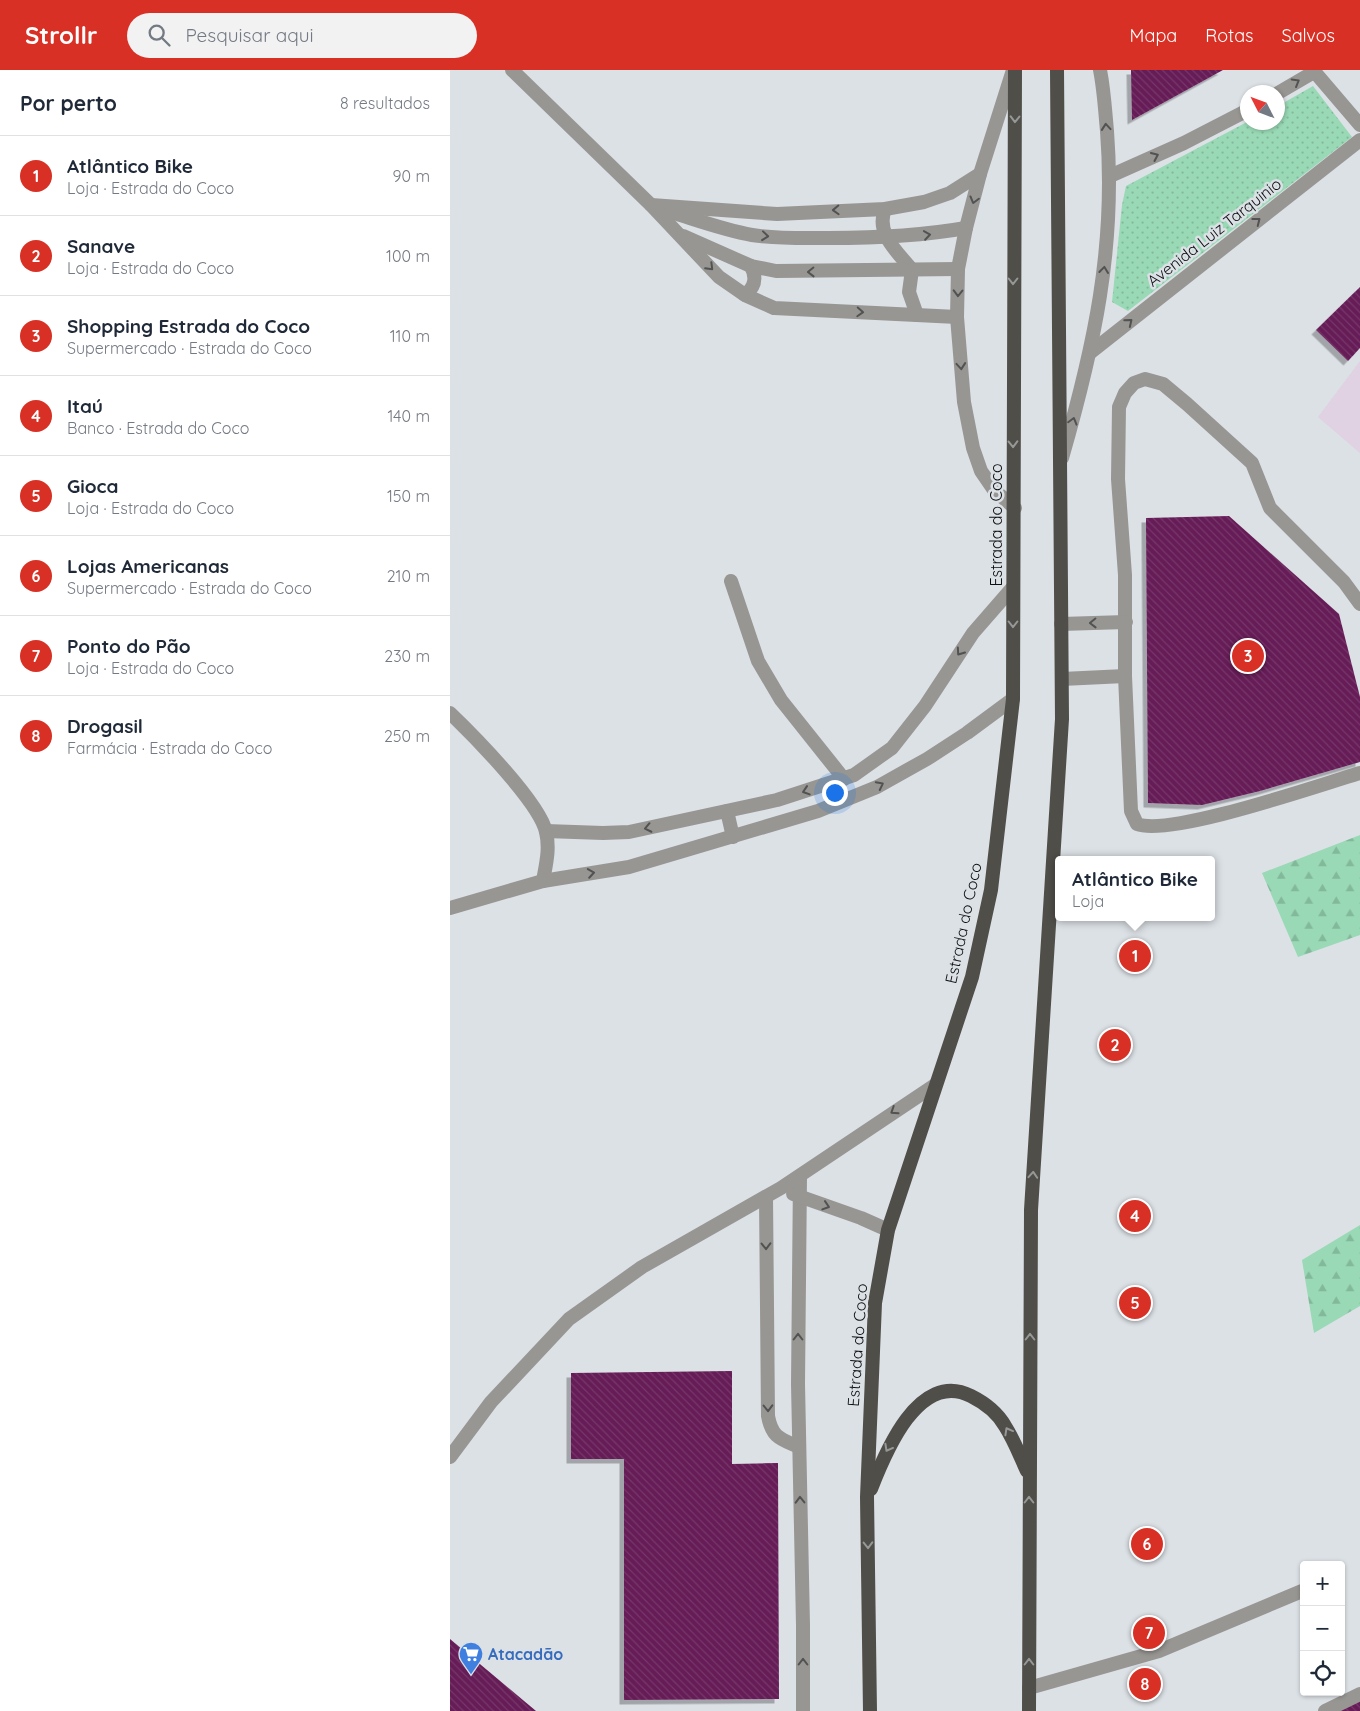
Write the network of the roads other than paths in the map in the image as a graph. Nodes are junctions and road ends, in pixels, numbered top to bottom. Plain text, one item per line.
1 (512, 70) edge
2 (1014, 70) edge
3 (1057, 70) edge
4 (1100, 70) edge
5 (1314, 71) edge
6 (1285, 89) edge
7 (1240, 114) edge
8 (1360, 125) edge
9 (1360, 140) edge
10 (980, 174) junction
11 (1110, 176) junction
12 (651, 205) junction
13 (885, 209) junction
14 (966, 228) junction
15 (676, 233) junction
16 (886, 238) junction
17 (751, 266) junction
18 (958, 269) junction
19 (912, 270) junction
20 (745, 296) junction
21 (917, 315) junction
22 (957, 317) junction
23 (1091, 352) junction
24 (1059, 468) junction
25 (1015, 508) junction
26 (731, 581) dead end
27 (1013, 588) junction
28 (1360, 604) edge
29 (1126, 622) junction
30 (1061, 624) junction
31 (1125, 676) junction
32 (1062, 679) junction
33 (1013, 699) junction
34 (450, 713) edge
35 (1360, 773) edge
36 (844, 778) junction
37 (850, 798) junction
38 (727, 811) junction
39 (546, 830) junction
40 (733, 837) junction
41 (543, 881) junction
42 (450, 908) edge
43 (935, 1085) junction
44 (800, 1176) junction
45 (781, 1188) junction
46 (766, 1197) junction
47 (801, 1198) junction
48 (888, 1230) junction
49 (799, 1447) junction
50 (450, 1457) edge
51 (1029, 1475) junction
52 (867, 1496) junction
53 (1300, 1592) edge
54 (1029, 1688) junction
55 (1360, 1694) edge
56 (803, 1711) edge
57 (870, 1711) edge
58 (1029, 1711) edge
59 (1325, 1711) edge

1 - 12 street
2 - 10 street
2 -> 25 highway, Estrada do Coco
3 - 24 highway
11 -> 4 street
6 -> 5 street
5 - 8 street
11 -> 7 street
23 -> 9 street, Avenida Luiz Tarquinio
10 - 13 street
10 -> 14 street
23 -> 11 street
13 -> 12 street
12 - 15 street
12 -> 16 street
13 - 16 street
16 -> 14 street
14 - 18 street
15 - 17 street
15 -> 20 street
16 - 19 street
19 -> 17 street
17 - 20 street
18 - 19 street
18 -> 22 street
19 - 21 street
20 -> 21 street
21 - 22 street
22 -> 25 street
24 -> 23 street
24 - 30 highway
25 - 27 highway, Estrada do Coco
26 - 36 street
27 -> 33 highway, Estrada do Coco
27 -> 36 street
28 - 29 street
29 -> 30 street
29 - 31 street
30 - 32 highway
31 - 32 street
31 - 35 street
51 -> 32 highway
37 -> 33 street
33 - 43 highway, Estrada do Coco
34 - 39 street
36 - 37 street
36 -> 38 street
37 - 40 street
38 -> 39 street
38 - 40 street
39 - 41 street
41 -> 40 street
41 - 42 street
43 -> 44 street
43 - 48 highway, Estrada do Coco
44 - 45 street
44 - 47 street
45 - 46 street
45 - 47 street
46 -> 49 street
46 - 50 street
47 -> 48 street
49 -> 47 street
48 - 52 highway, Estrada do Coco
56 -> 49 street
51 -> 52 highway
54 -> 51 highway
52 -> 57 highway, Estrada do Coco
53 - 54 street
54 - 58 highway
55 - 59 street

